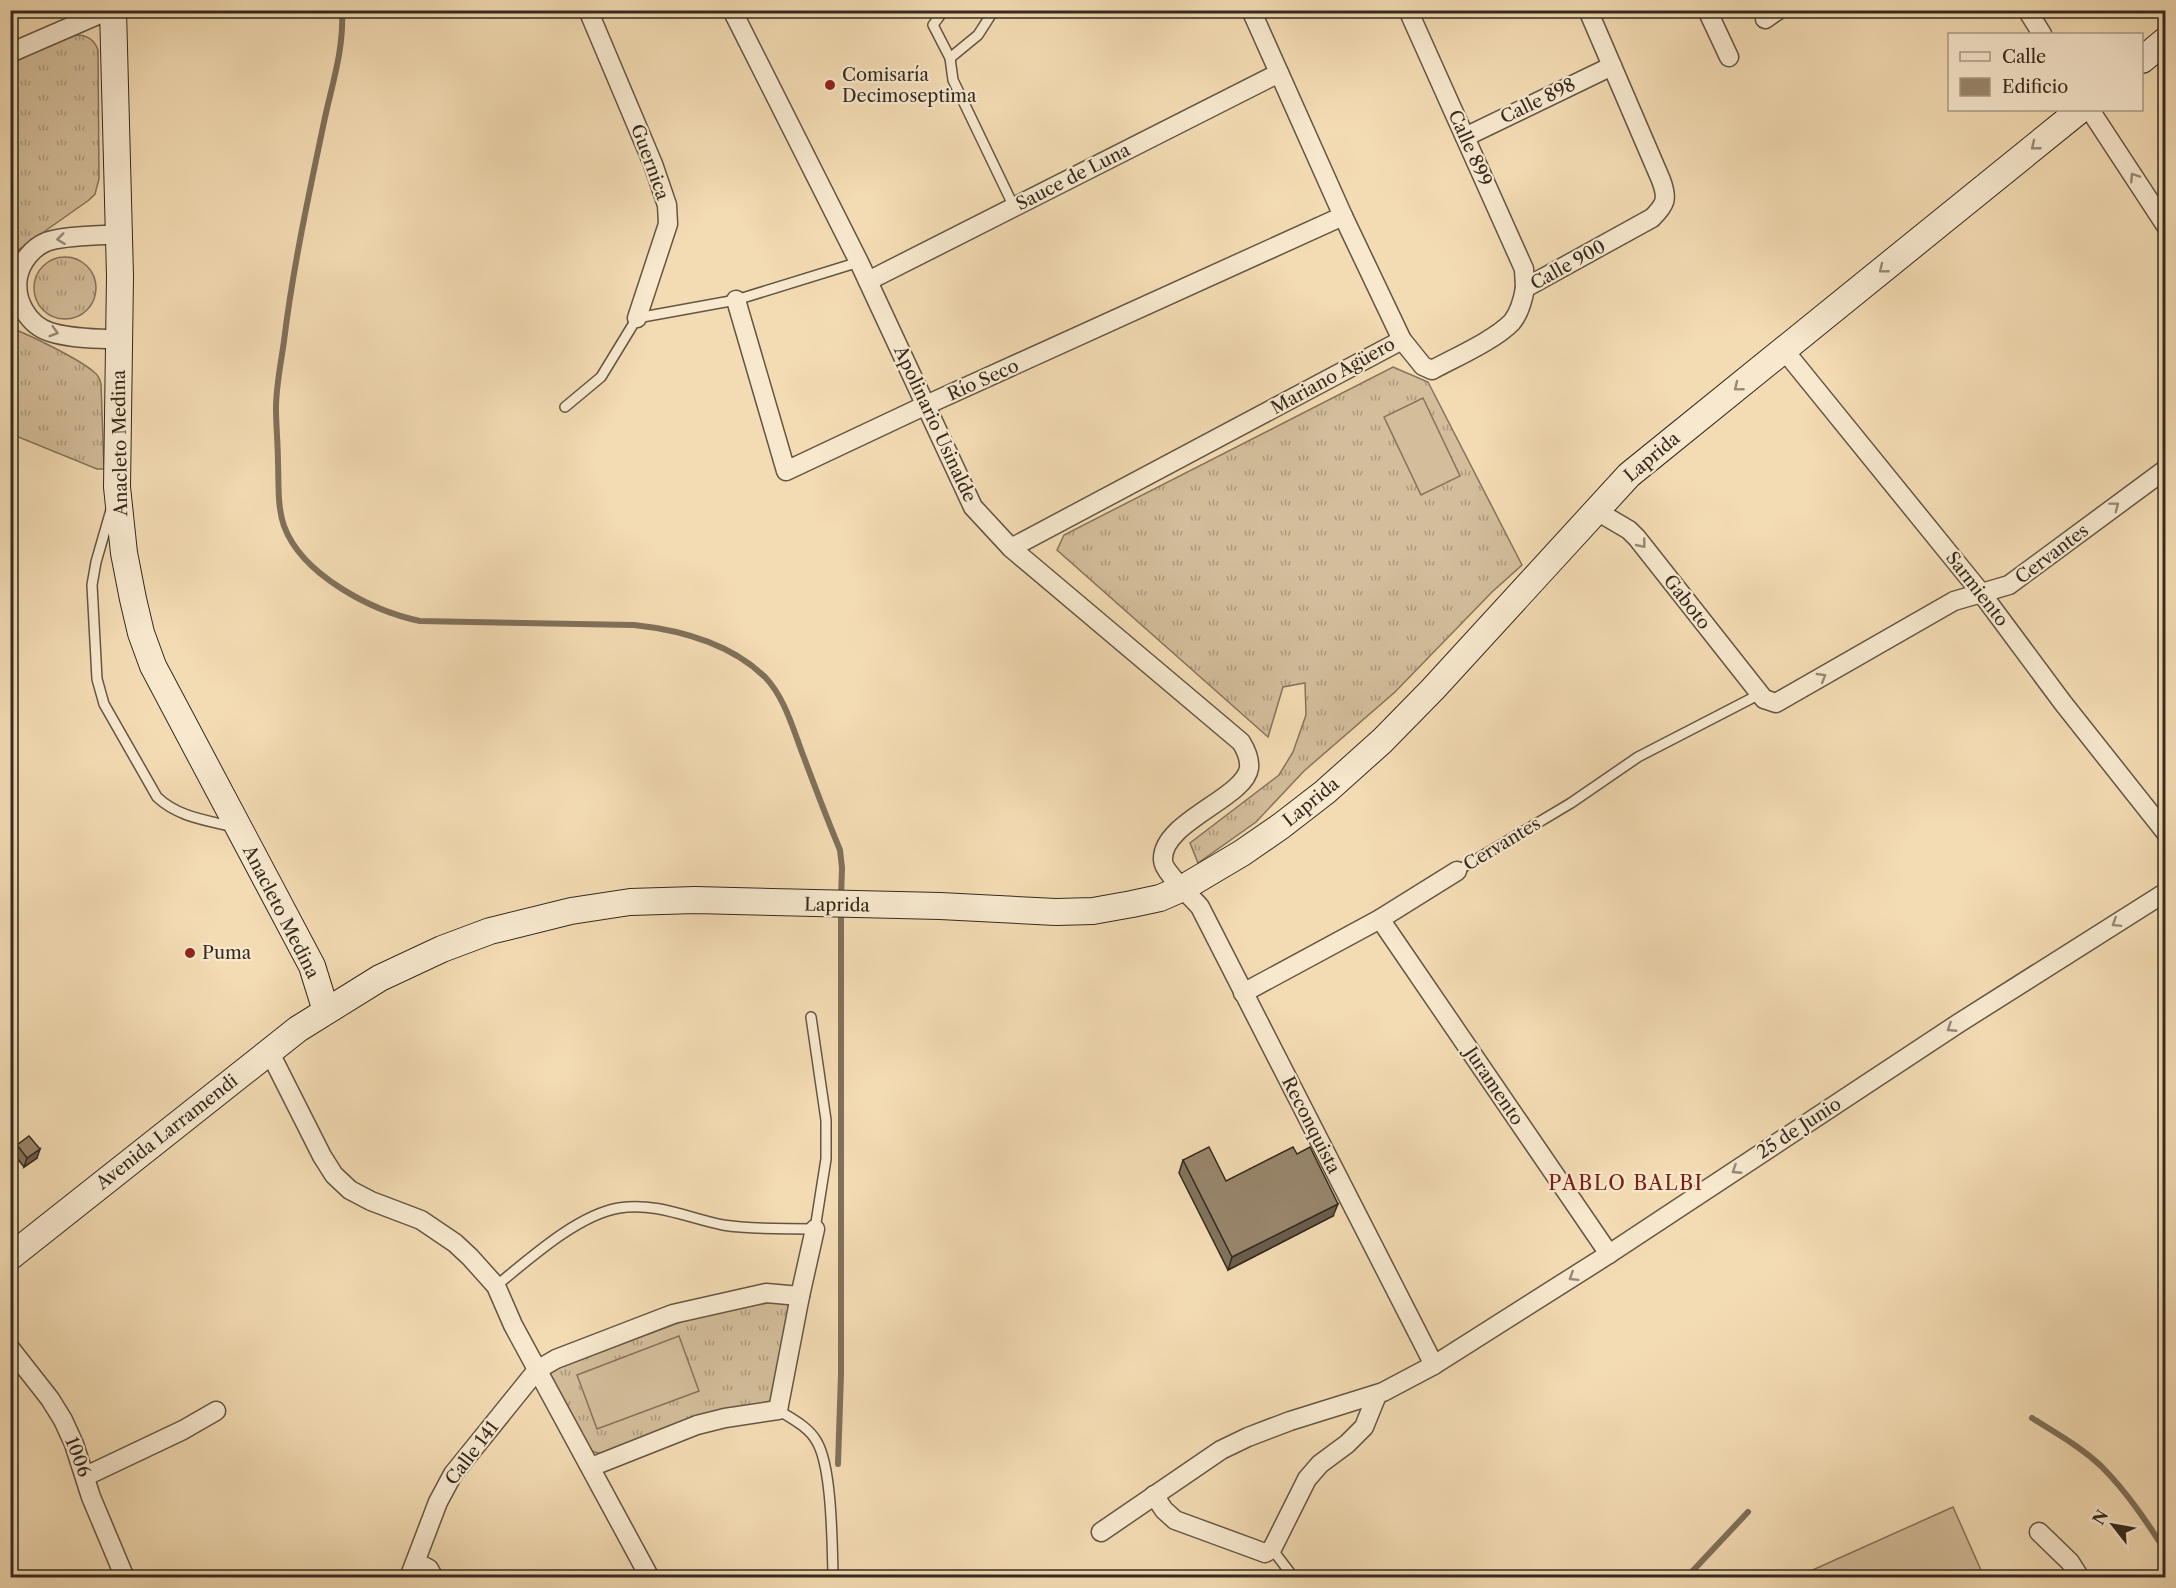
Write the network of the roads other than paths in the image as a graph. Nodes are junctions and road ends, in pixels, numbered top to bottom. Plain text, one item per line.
1 (111, 10) edge
2 (588, 10) edge
3 (732, 10) edge
4 (944, 10) edge
5 (994, 10) edge
6 (1251, 10) edge
7 (1408, 10) edge
8 (1588, 10) edge
9 (1707, 10) edge
10 (2027, 10) edge
11 (2041, 33) edge
12 (2166, 40) edge
13 (10, 53) edge
14 (1729, 57) dead end
15 (950, 58) junction
16 (2143, 59) edge
17 (1612, 66) junction
18 (1279, 73) junction
19 (2079, 111) edge
20 (2091, 111) edge
21 (1465, 137) junction
22 (1014, 207) junction
23 (1343, 216) junction
24 (2166, 226) edge
25 (119, 234) junction
26 (859, 262) junction
27 (16, 267) edge
28 (868, 281) junction
29 (1525, 288) junction
30 (736, 300) junction
31 (19, 316) edge
32 (637, 318) junction
33 (119, 340) junction
34 (1402, 340) junction
35 (1784, 350) junction
36 (924, 406) junction
37 (565, 407) dead end
38 (2166, 469) edge
39 (117, 487) junction
40 (1595, 510) junction
41 (1011, 548) junction
42 (1982, 594) junction
43 (1765, 698) junction
44 (238, 828) junction
45 (2166, 833) edge
46 (1457, 871) joint
47 (1183, 888) junction
48 (2166, 892) edge
49 (1380, 919) junction
50 (1243, 993) junction
51 (326, 1011) junction
52 (811, 1017) dead end
53 (269, 1051) junction
54 (815, 1228) junction
55 (1609, 1254) junction
56 (10, 1257) edge
57 (496, 1286) junction
58 (800, 1296) junction
59 (10, 1348) edge
60 (1434, 1365) junction
61 (537, 1370) junction
62 (1377, 1395) junction
63 (778, 1410) junction
64 (216, 1411) dead end
65 (591, 1467) junction
66 (86, 1476) junction
67 (1154, 1495) junction
68 (1101, 1532) dead end
69 (2039, 1532) dead end
70 (1272, 1549) junction
71 (413, 1570) edge
72 (833, 1574) dead end
73 (125, 1578) edge
74 (434, 1578) edge
75 (650, 1578) edge
76 (1294, 1578) edge
77 (2080, 1578) edge

1 - 13 street
1 - 25 main road, Anacleto Medina
2 - 32 street, Guernica
3 - 26 street, Apolinario Usinalde
4 - 15 lane
5 - 15 lane
6 - 18 street, Mariano Agüero
7 - 21 street, Calle 899
8 - 17 street
9 - 14 street
10 - 11 street
12 - 16 main road
15 - 22 lane
17 - 21 street, Calle 898
17 - 29 street, Calle 900
18 - 22 street, Sauce de Luna
18 - 23 street, Mariano Agüero
19 -> 35 main road, Laprida
24 -> 20 street
21 - 29 street, Calle 899
22 - 28 street, Sauce de Luna
23 - 34 street, Mariano Agüero
23 - 36 street, Río Seco
25 -> 27 street
25 - 33 main road, Anacleto Medina
26 - 28 street, Apolinario Usinalde
26 - 30 lane
27 - 31 street
28 - 36 street, Apolinario Usinalde
29 - 34 street, Calle 900
30 - 32 lane
30 - 36 street, Río Seco
31 -> 33 street
32 - 37 lane
33 - 39 main road, Anacleto Medina
34 - 41 street, Mariano Agüero
35 -> 40 main road, Laprida
35 - 42 street, Sarmiento
36 - 41 street, Apolinario Usinalde
42 -> 38 street, Cervantes
39 - 44 main road, Anacleto Medina
39 - 44 lane
40 -> 43 street, Gaboto
40 - 47 main road, Laprida
41 - 47 street, Apolinario Usinalde
43 -> 42 street, Cervantes
42 - 45 street, Sarmiento
43 - 46 lane, Cervantes
44 - 51 main road, Anacleto Medina
46 - 49 street, Cervantes
47 - 50 street, Reconquista
47 - 51 main road, Laprida
48 -> 55 street, 25 de Junio
49 - 50 street, Cervantes
49 - 55 street, Juramento
50 - 60 street, Reconquista
51 - 53 main road, Avenida Larramendi
52 - 54 lane
53 - 56 main road, Avenida Larramendi
53 - 57 street
54 - 57 lane
54 - 58 street
55 -> 60 street, 25 de Junio
57 - 61 street
58 - 61 street
58 - 63 street
59 - 66 street, 1006
60 - 62 street, 25 de Junio
61 - 65 street
61 - 71 street, Calle 141
62 - 67 street, 25 de Junio
62 - 70 street
63 - 65 street
63 - 72 lane
64 - 66 street
65 - 75 street
66 - 73 street, 1006
67 - 68 street, 25 de Junio
67 - 70 street
69 - 77 street
70 - 76 lane
71 - 74 street

